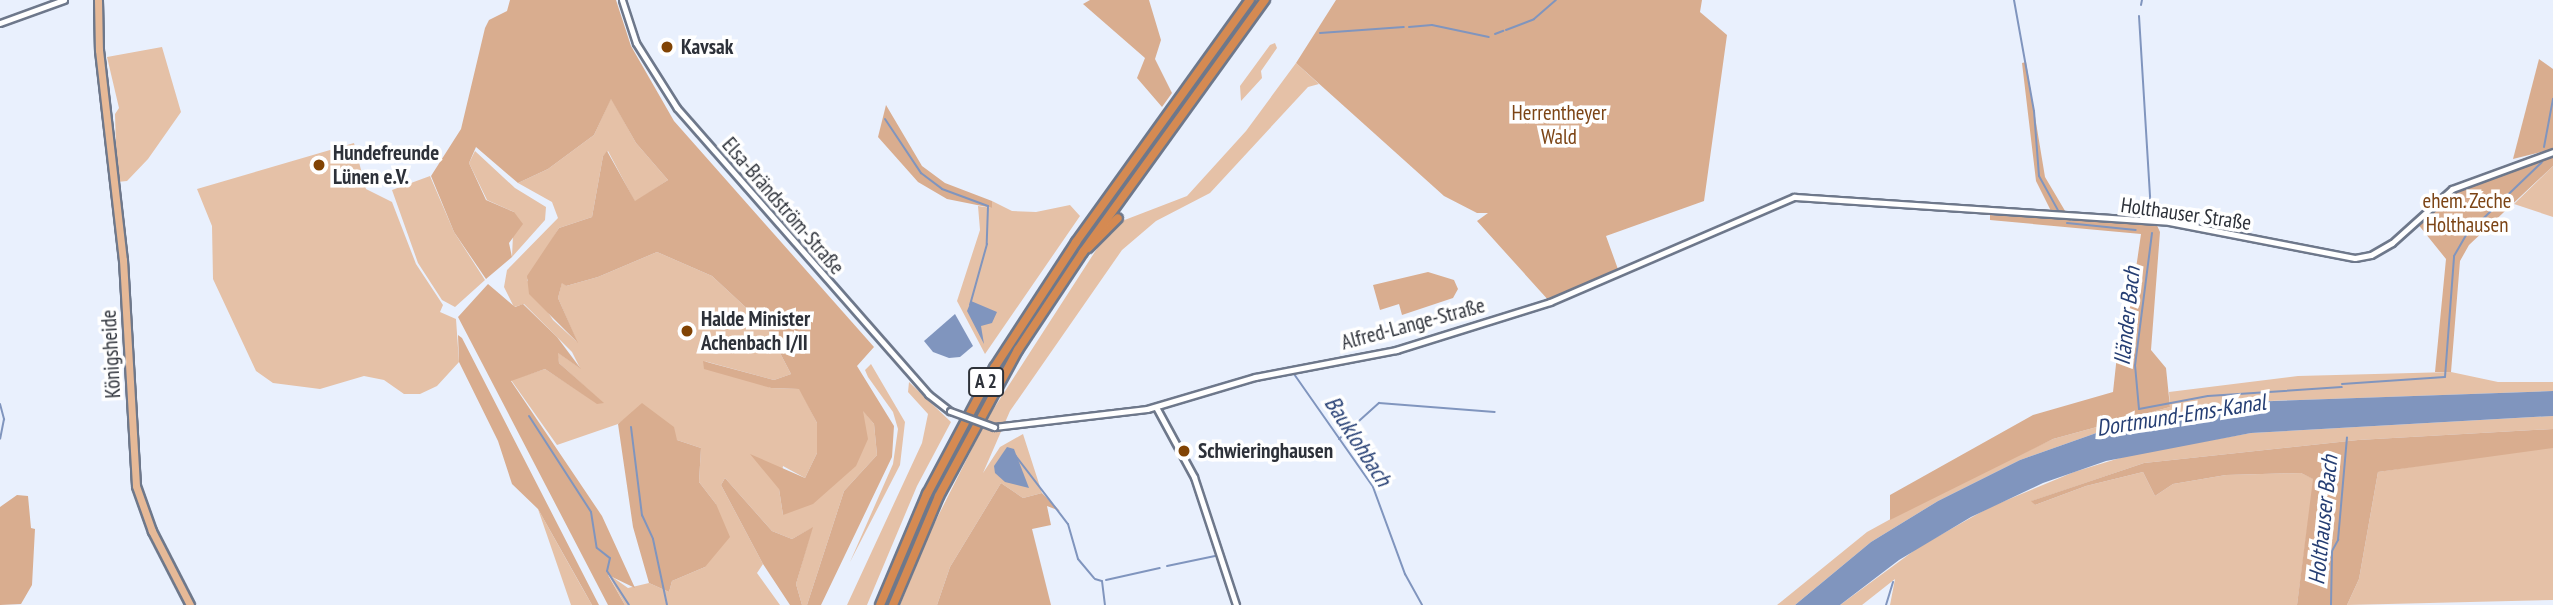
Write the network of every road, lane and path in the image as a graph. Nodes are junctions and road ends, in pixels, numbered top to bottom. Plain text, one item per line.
1 (64, 0) edge
2 (98, 0) edge
3 (622, 0) edge
4 (1251, 0) edge
5 (1265, 0) edge
6 (0, 23) edge
7 (2553, 152) edge
8 (1783, 200) joint
9 (1118, 218) dead end
10 (1083, 251) junction
11 (1156, 407) junction
12 (994, 427) joint
13 (190, 605) edge
14 (880, 605) edge
15 (893, 605) edge
16 (1236, 605) edge

1 - 6 street
2 - 13 main road, Königsheide
3 - 12 street, Elsa-Brändström-Straße, bridge
4 - 14 highway, A 2
5 - 10 highway, A 2
7 - 8 street, Holthauser Straße
8 - 11 street, Alfred-Lange-Straße
9 - 10 highway
10 - 15 highway, A 2
11 - 12 street, Alfred-Lange-Straße
11 - 16 street

